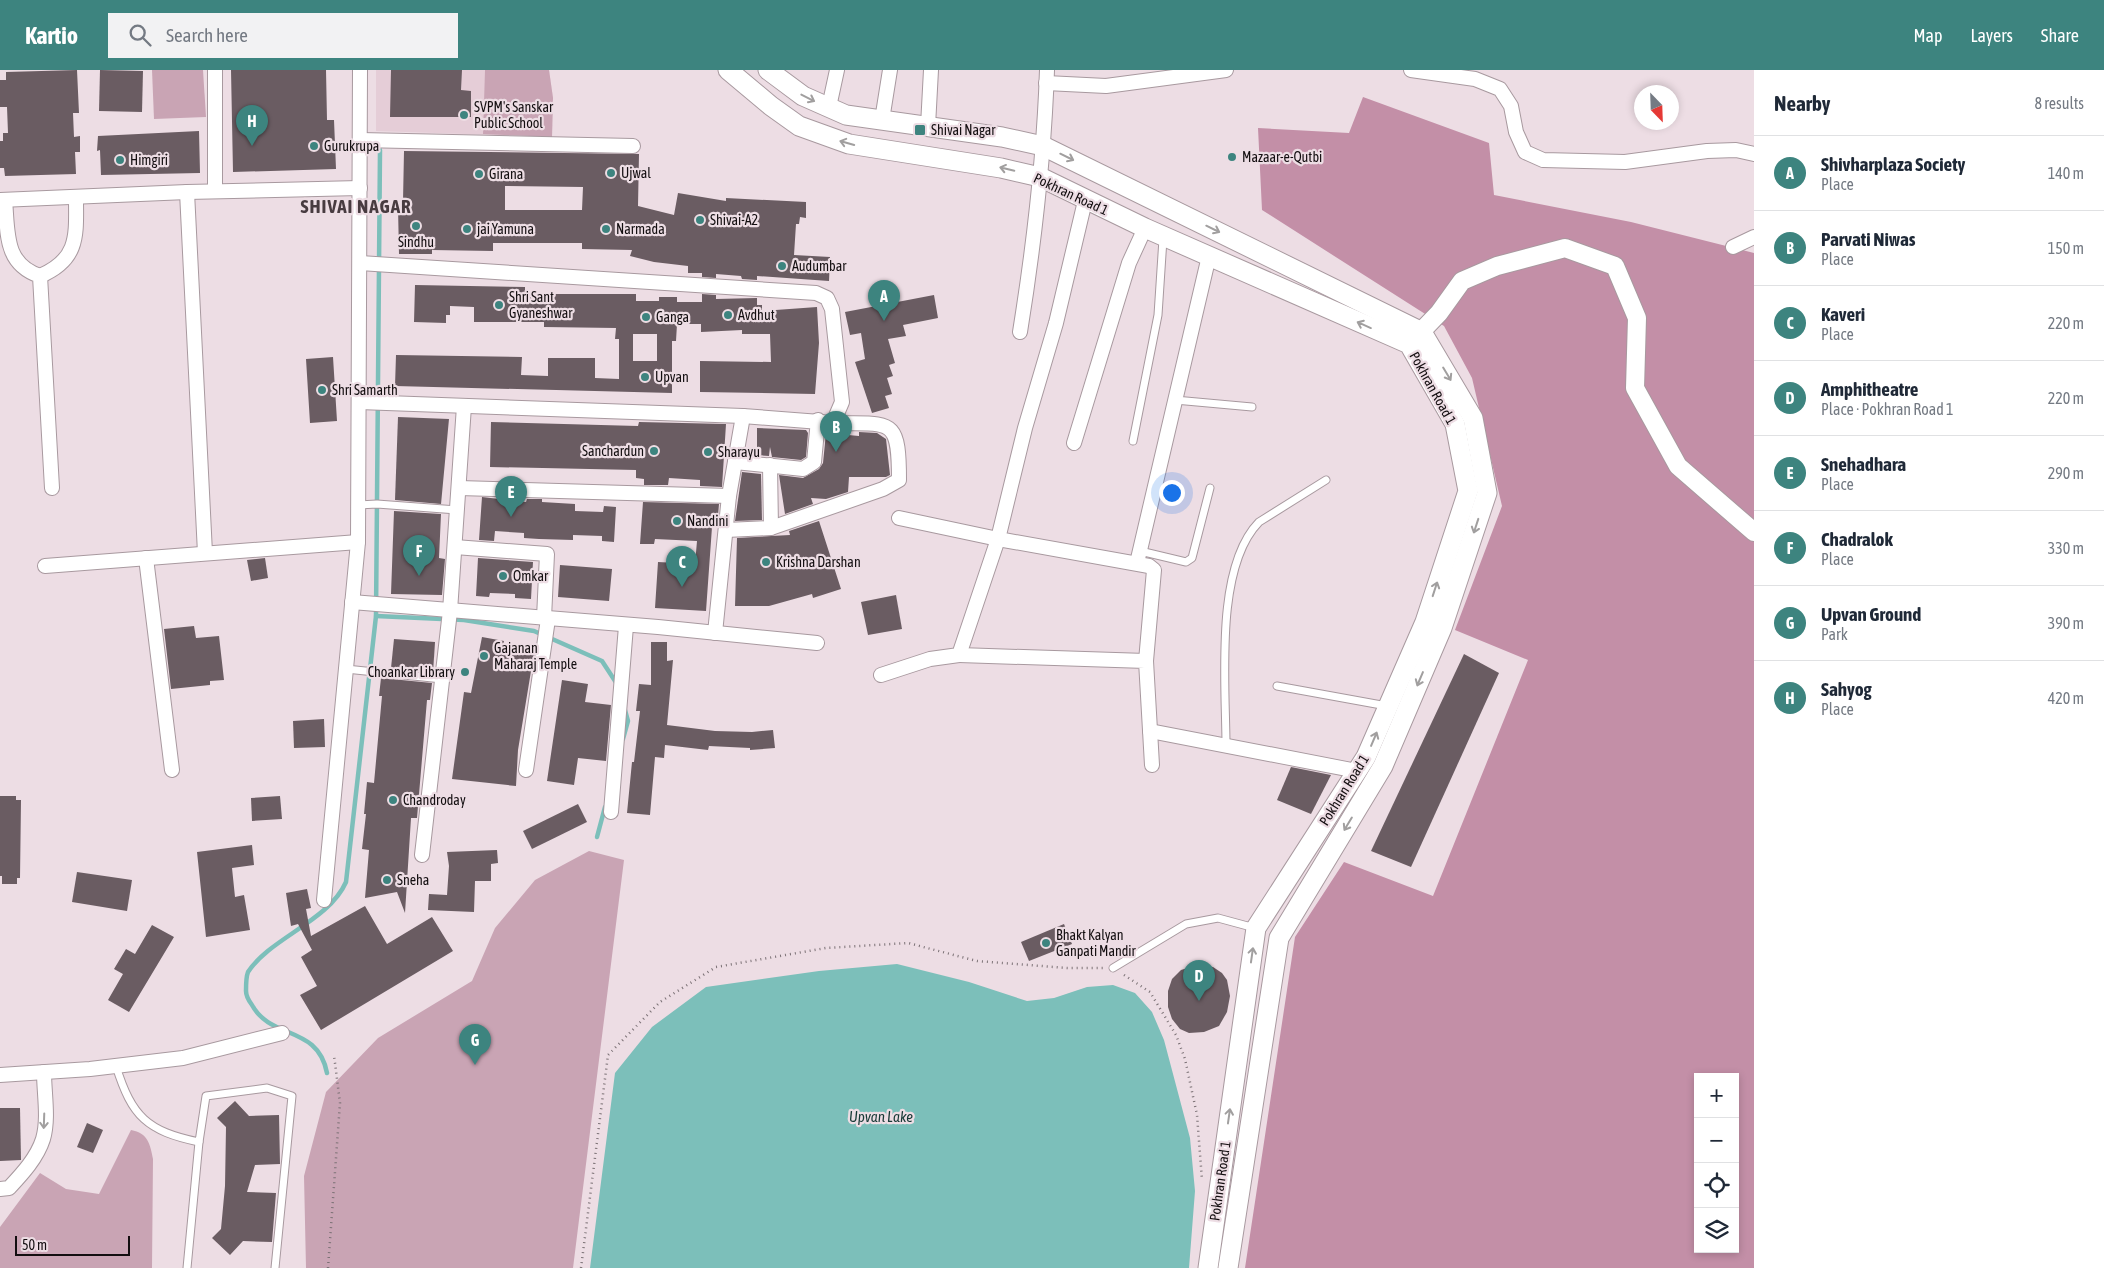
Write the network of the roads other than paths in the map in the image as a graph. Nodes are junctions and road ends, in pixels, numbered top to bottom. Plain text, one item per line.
1 (215, 70) edge
2 (360, 70) edge
3 (728, 70) edge
4 (768, 70) edge
5 (837, 70) edge
6 (890, 70) edge
7 (931, 70) edge
8 (1226, 70) edge
9 (1411, 70) edge
10 (1046, 76) edge
11 (829, 107) junction
12 (882, 120) junction
13 (928, 126) junction
14 (360, 140) junction
15 (633, 146) dead end
16 (1043, 146) junction
17 (1754, 154) edge
18 (1040, 178) junction
19 (360, 188) junction
20 (215, 191) junction
21 (187, 192) junction
22 (76, 197) junction
23 (3, 200) edge
24 (1085, 201) junction
25 (1145, 228) junction
26 (1163, 236) junction
27 (1754, 237) edge
28 (1733, 247) dead end
29 (1209, 256) junction
30 (360, 263) junction
31 (40, 276) junction
32 (1020, 332) dead end
33 (1415, 338) junction
34 (1175, 400) junction
35 (359, 402) junction
36 (464, 406) junction
37 (1252, 407) dead end
38 (743, 416) junction
39 (818, 420) junction
40 (832, 423) junction
41 (1133, 441) dead end
42 (1074, 443) dead end
43 (735, 462) junction
44 (770, 465) junction
45 (1326, 480) dead end
46 (52, 488) dead end
47 (459, 488) junction
48 (1210, 488) dead end
49 (729, 496) junction
50 (358, 505) junction
51 (457, 510) junction
52 (899, 518) dead end
53 (771, 528) junction
54 (726, 530) junction
55 (1754, 532) edge
56 (998, 540) junction
57 (358, 542) junction
58 (454, 547) junction
59 (205, 553) junction
60 (1138, 557) junction
61 (146, 558) junction
62 (45, 566) dead end
63 (352, 602) junction
64 (450, 611) junction
65 (546, 619) junction
66 (626, 626) junction
67 (715, 633) junction
68 (817, 643) dead end
69 (959, 655) junction
70 (1146, 661) junction
71 (346, 669) junction
72 (881, 675) dead end
73 (442, 679) junction
74 (1277, 686) dead end
75 (1388, 706) junction
76 (1150, 731) junction
77 (1226, 746) junction
78 (1152, 765) dead end
79 (172, 770) dead end
80 (526, 770) dead end
81 (1357, 771) junction
82 (611, 812) dead end
83 (422, 855) dead end
84 (324, 900) dead end
85 (1256, 928) junction
86 (1279, 938) junction
87 (1113, 968) road end
88 (282, 1033) dead end
89 (116, 1066) junction
90 (44, 1072) junction
91 (0, 1074) edge
92 (199, 1142) junction
93 (0, 1189) edge
94 (187, 1268) edge
95 (275, 1268) edge
96 (1208, 1268) edge
97 (1228, 1268) edge

1 - 20 street
2 - 14 street
18 -> 3 main road, Pokhran Road 1
4 -> 11 main road, Pokhran Road 1
5 - 11 street
6 - 12 street
7 - 13 street
8 - 10 street
9 - 17 street
10 - 16 street
11 - 12 main road, Pokhran Road 1
12 - 13 main road, Pokhran Road 1
13 - 16 main road, Pokhran Road 1
14 - 15 street
14 - 19 street
16 - 18 street
16 -> 33 main road, Pokhran Road 1
18 - 24 main road, Pokhran Road 1
18 - 32 street
19 - 20 street
19 - 30 street
20 - 21 street
21 - 22 street
21 - 59 street
22 - 23 street
22 - 31 street
23 - 31 street
24 - 25 main road, Pokhran Road 1
24 - 56 street
25 - 26 main road, Pokhran Road 1
25 - 42 street
26 - 29 main road, Pokhran Road 1
26 - 41 lane
27 - 28 street
33 -> 29 main road, Pokhran Road 1
29 - 34 street
30 - 35 street
30 - 40 street
31 - 46 street
33 - 55 street
75 -> 33 main road, Pokhran Road 1
33 -> 86 main road, Pokhran Road 1
34 - 37 lane
34 - 60 street
35 - 36 street
35 - 50 street
36 - 38 street
36 - 47 street
38 - 39 street
38 - 43 street
39 - 40 street
39 - 44 street
40 - 53 street
43 - 44 street
43 - 49 street
44 - 53 street
45 - 77 lane
47 - 49 street
47 - 51 street
48 - 60 lane
49 - 54 street
50 - 51 lane
50 - 57 street
51 - 58 street
52 - 56 street
53 - 54 street
54 - 67 street
56 - 60 street
56 - 69 street
57 - 59 street
57 - 63 street
58 - 64 street
58 - 65 street
59 - 61 street
60 - 70 street
61 - 62 street
61 - 79 street
63 - 64 street
63 - 71 street
64 - 65 street
64 - 73 street
65 - 66 street
65 - 80 street
66 - 67 street
66 - 82 street
67 - 68 street
69 - 70 street
69 - 72 street
70 - 76 street
71 - 73 lane
71 - 84 street
73 - 83 street
74 - 75 lane
81 -> 75 main road, Pokhran Road 1
76 - 77 street
76 - 78 street
77 - 81 street
81 - 85 main road, Pokhran Road 1
85 - 86 main road
85 - 87 lane
96 -> 85 main road, Pokhran Road 1
86 - 97 main road, Pokhran Road 1
88 - 89 street
89 - 90 street
89 - 92 lane
90 - 91 street
90 -> 93 street
92 - 94 lane
92 - 95 lane

